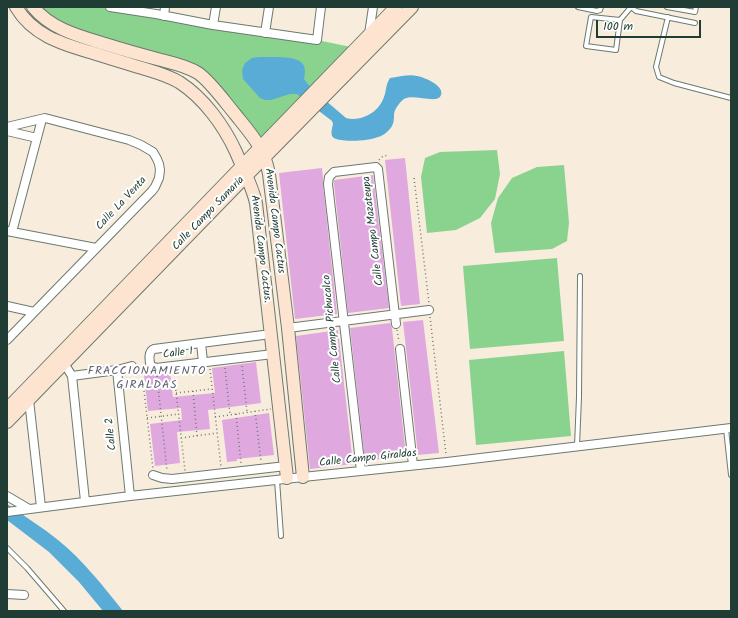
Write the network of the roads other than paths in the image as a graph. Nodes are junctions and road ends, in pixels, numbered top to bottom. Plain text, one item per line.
1 (16, 7) edge
2 (33, 7) edge
3 (110, 7) edge
4 (216, 7) edge
5 (269, 7) edge
6 (322, 7) edge
7 (373, 7) edge
8 (396, 7) edge
9 (412, 7) edge
10 (578, 7) edge
11 (601, 7) edge
12 (631, 7) edge
13 (667, 7) edge
14 (696, 7) edge
15 (161, 11) edge
16 (668, 17) junction
17 (620, 20) junction
18 (695, 23) dead end
19 (213, 25) junction
20 (266, 32) junction
21 (369, 34) junction
22 (731, 98) edge
23 (42, 119) junction
24 (7, 127) edge
25 (7, 131) edge
26 (37, 138) junction
27 (262, 152) junction
28 (244, 171) junction
29 (328, 184) joint
30 (9, 231) edge
31 (96, 248) junction
32 (580, 276) dead end
33 (7, 306) edge
34 (429, 310) road end
35 (34, 312) junction
36 (395, 314) junction
37 (343, 321) junction
38 (396, 324) road end
39 (288, 328) junction
40 (270, 334) junction
41 (7, 340) edge
42 (200, 343) junction
43 (400, 349) road end
44 (273, 354) junction
45 (61, 360) junction
46 (206, 362) junction
47 (132, 366) dead end
48 (117, 370) junction
49 (72, 376) junction
50 (29, 400) junction
51 (7, 409) edge
52 (7, 422) edge
53 (728, 429) edge
54 (577, 447) junction
55 (413, 465) junction
56 (286, 466) junction
57 (361, 471) junction
58 (153, 475) road end
59 (731, 475) edge
60 (303, 476) junction
61 (282, 479) junction
62 (7, 496) edge
63 (130, 496) junction
64 (85, 501) junction
65 (41, 507) junction
66 (29, 509) junction
67 (7, 512) edge
68 (281, 536) dead end
69 (7, 548) edge
70 (7, 594) edge
71 (24, 594) dead end
72 (64, 611) edge

1 - 28 street, Avenida Campo Cactus.
2 - 27 street, Avenida Campo Cactus
3 - 15 street
4 - 19 street
5 - 20 street
6 - 20 street
7 - 21 street
8 - 21 street, Calle Campo Samaria
9 - 27 street, Calle Campo Samaria
10 - 11 lane
12 - 16 lane
12 - 17 lane
13 - 14 lane
15 - 19 street
16 - 18 lane
16 - 22 lane
17 - 17 lane
19 - 20 street
21 - 27 street, Calle Campo Samaria
23 - 24 street, Calle La Venta
23 - 26 street
23 - 31 street, Calle La Venta
25 - 26 street
26 - 30 street
27 - 28 street, Calle Campo Samaria
27 - 39 street, Avenida Campo Cactus
28 - 40 street, Avenida Campo Cactus.
28 - 45 street, Calle Campo Samaria
29 - 36 street, Calle Campo Mazateupa
29 - 37 street, Calle Campo Pichucalco
30 - 31 street
31 - 35 street, Calle La Venta
32 - 54 lane
33 - 35 street
34 - 36 street
35 - 41 street, Calle La Venta
36 - 37 street
36 - 38 street, Calle Campo Mazateupa
37 - 39 street
37 - 57 street, Calle Campo Pichucalco
39 - 60 street, Avenida Campo Cactus
40 - 42 street, Calle 1
40 - 44 street, Avenida Campo Cactus.
42 - 46 street
42 - 46 street, Calle 1
43 - 55 street
44 - 46 street, Calle 1
44 - 56 street, Avenida Campo Cactus.
45 - 49 street
45 - 50 street, Calle Campo Samaria
45 - 51 street, Calle Campo Samaria
47 - 48 street
48 - 49 street
48 - 63 street, Calle 2
49 - 64 street
50 - 52 street, Calle Campo Samaria
50 - 65 street
53 - 54 street, Calle Campo Giraldas
53 - 59 lane
54 - 55 street, Calle Campo Giraldas
55 - 57 street, Calle Campo Giraldas
56 - 58 street
56 - 61 street, Avenida Campo Cactus.
57 - 60 street, Calle Campo Giraldas
60 - 61 street, Calle Campo Giraldas
61 - 63 street, Calle Campo Giraldas
61 - 68 lane
62 - 66 street
63 - 64 street, Calle Campo Giraldas
64 - 65 street, Calle Campo Giraldas
65 - 66 street, Calle Campo Giraldas
66 - 67 street, Calle Campo Giraldas
69 - 72 lane
70 - 71 street

